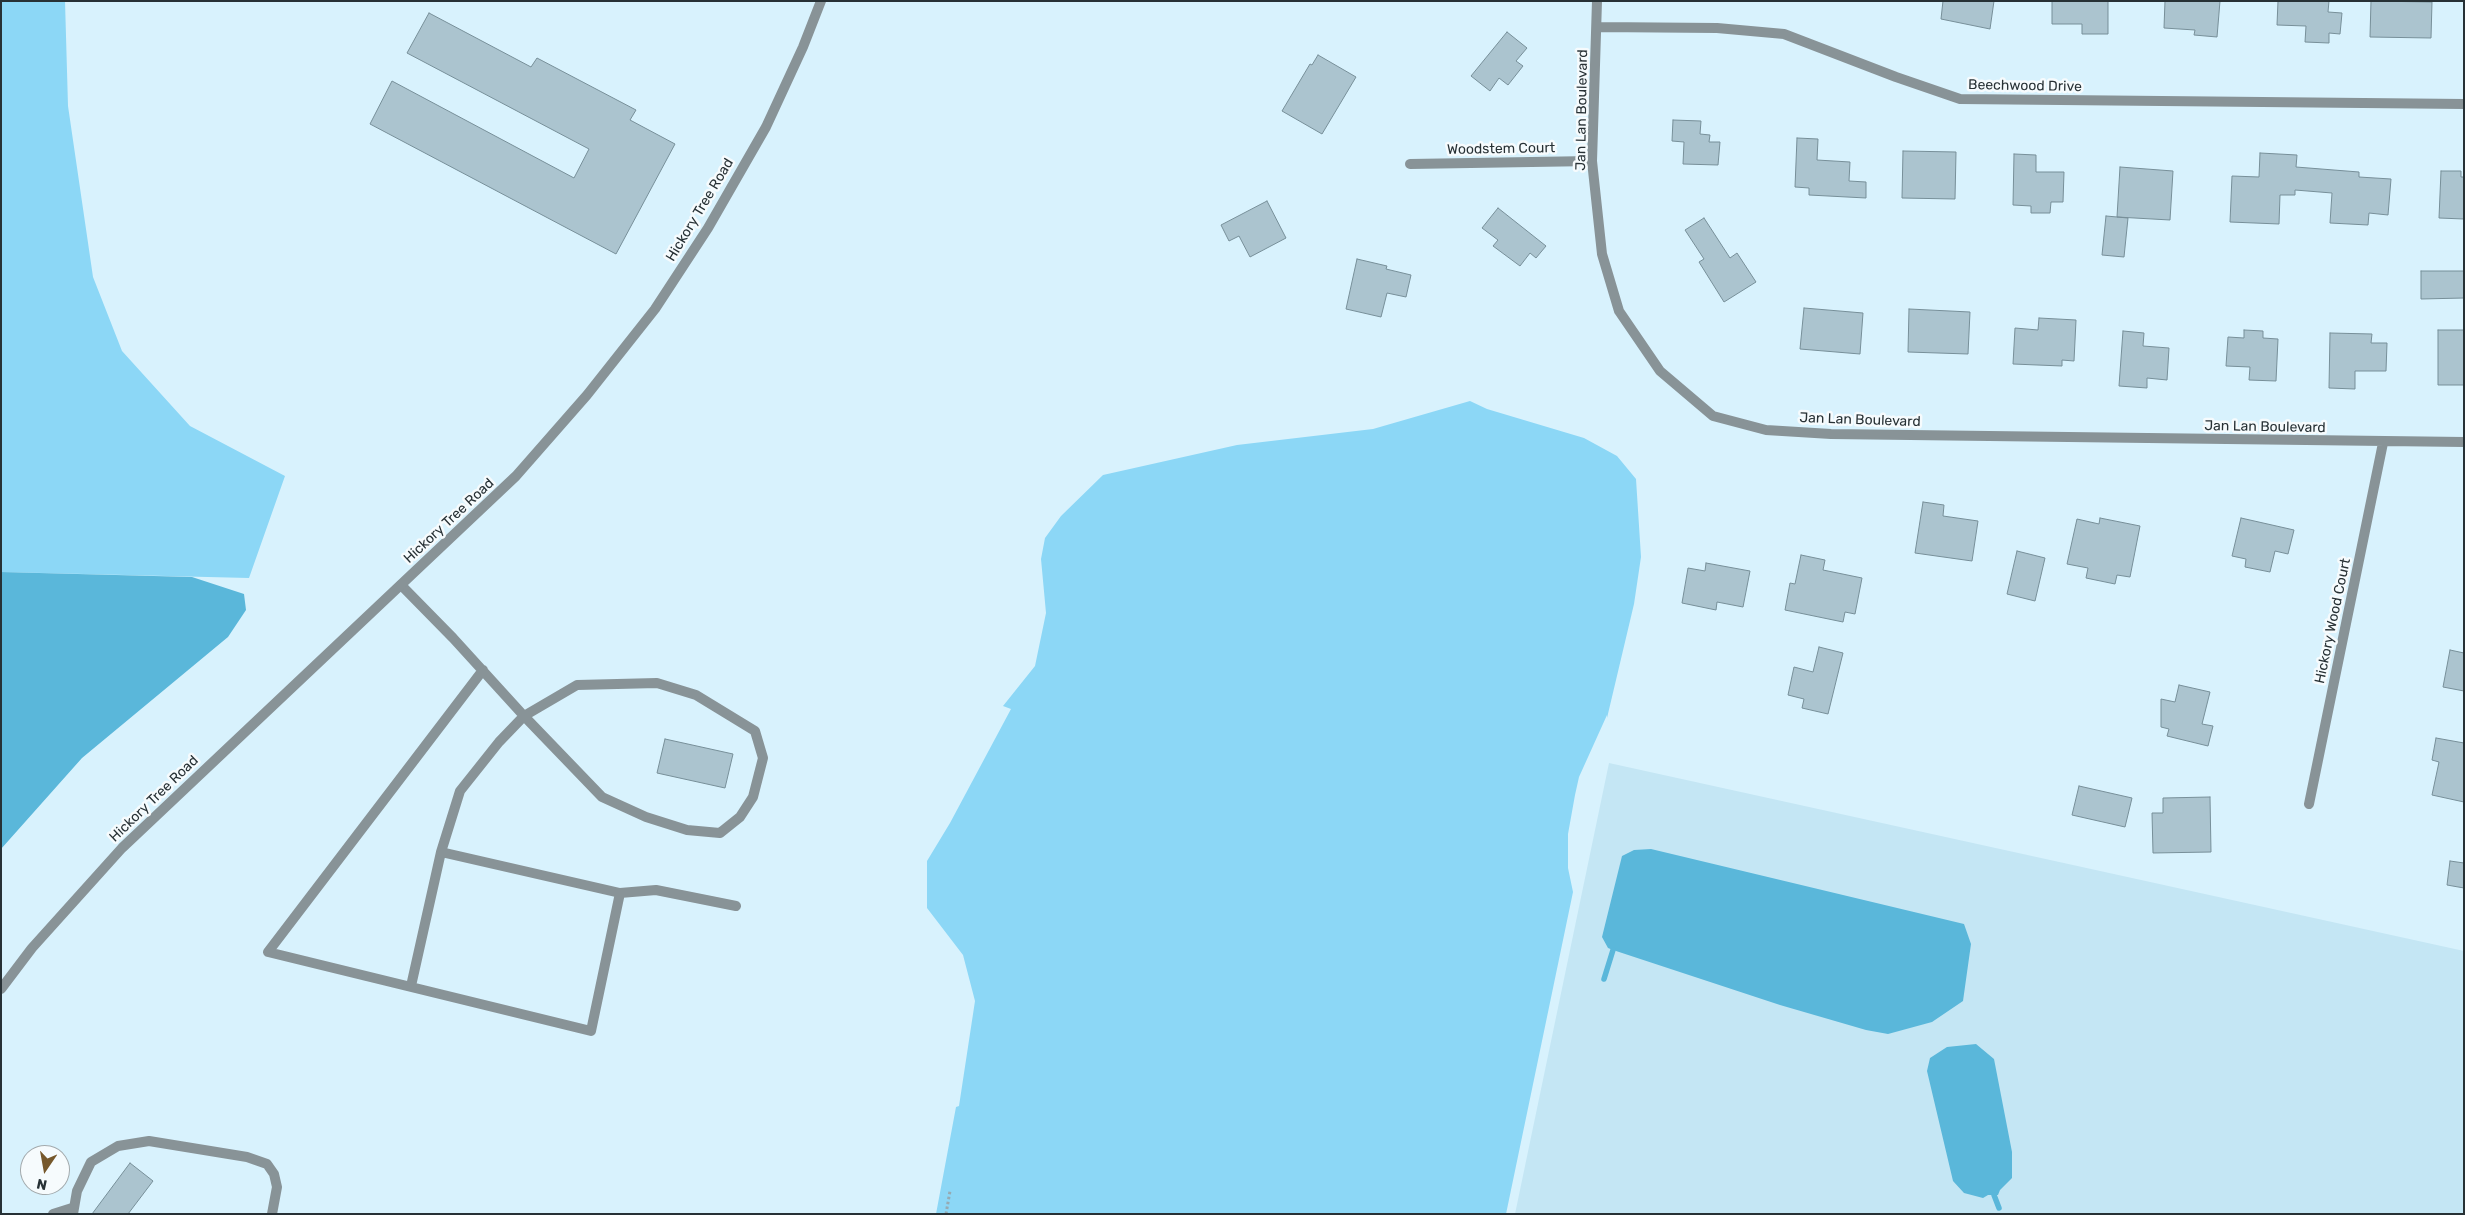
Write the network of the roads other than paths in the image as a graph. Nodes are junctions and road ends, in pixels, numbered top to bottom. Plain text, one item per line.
1 (821, 1) edge
2 (1598, 1) edge
3 (1598, 28) junction
4 (2464, 104) edge
5 (1592, 161) junction
6 (1410, 164) dead end
7 (2464, 442) edge
8 (2383, 443) junction
9 (401, 585) junction
10 (483, 670) junction
11 (524, 716) junction
12 (2310, 804) dead end
13 (441, 852) junction
14 (620, 893) junction
15 (736, 906) dead end
16 (411, 986) junction
17 (1, 989) edge
18 (73, 1211) edge
19 (53, 1214) edge
20 (272, 1214) edge

1 - 9 street, Hickory Tree Road
2 - 3 street, Jan Lan Boulevard
3 - 4 street, Beechwood Drive
3 - 5 street, Jan Lan Boulevard
5 - 6 street, Woodstem Court
5 - 8 street, Jan Lan Boulevard
7 - 8 street, Jan Lan Boulevard
8 - 12 street, Hickory Wood Court
9 - 10 street
9 - 17 street, Hickory Tree Road
10 - 11 street
10 - 16 street
11 - 11 street
11 - 13 street
13 - 14 street
13 - 16 street
14 - 15 street
14 - 16 street
18 - 19 street
18 - 20 street

